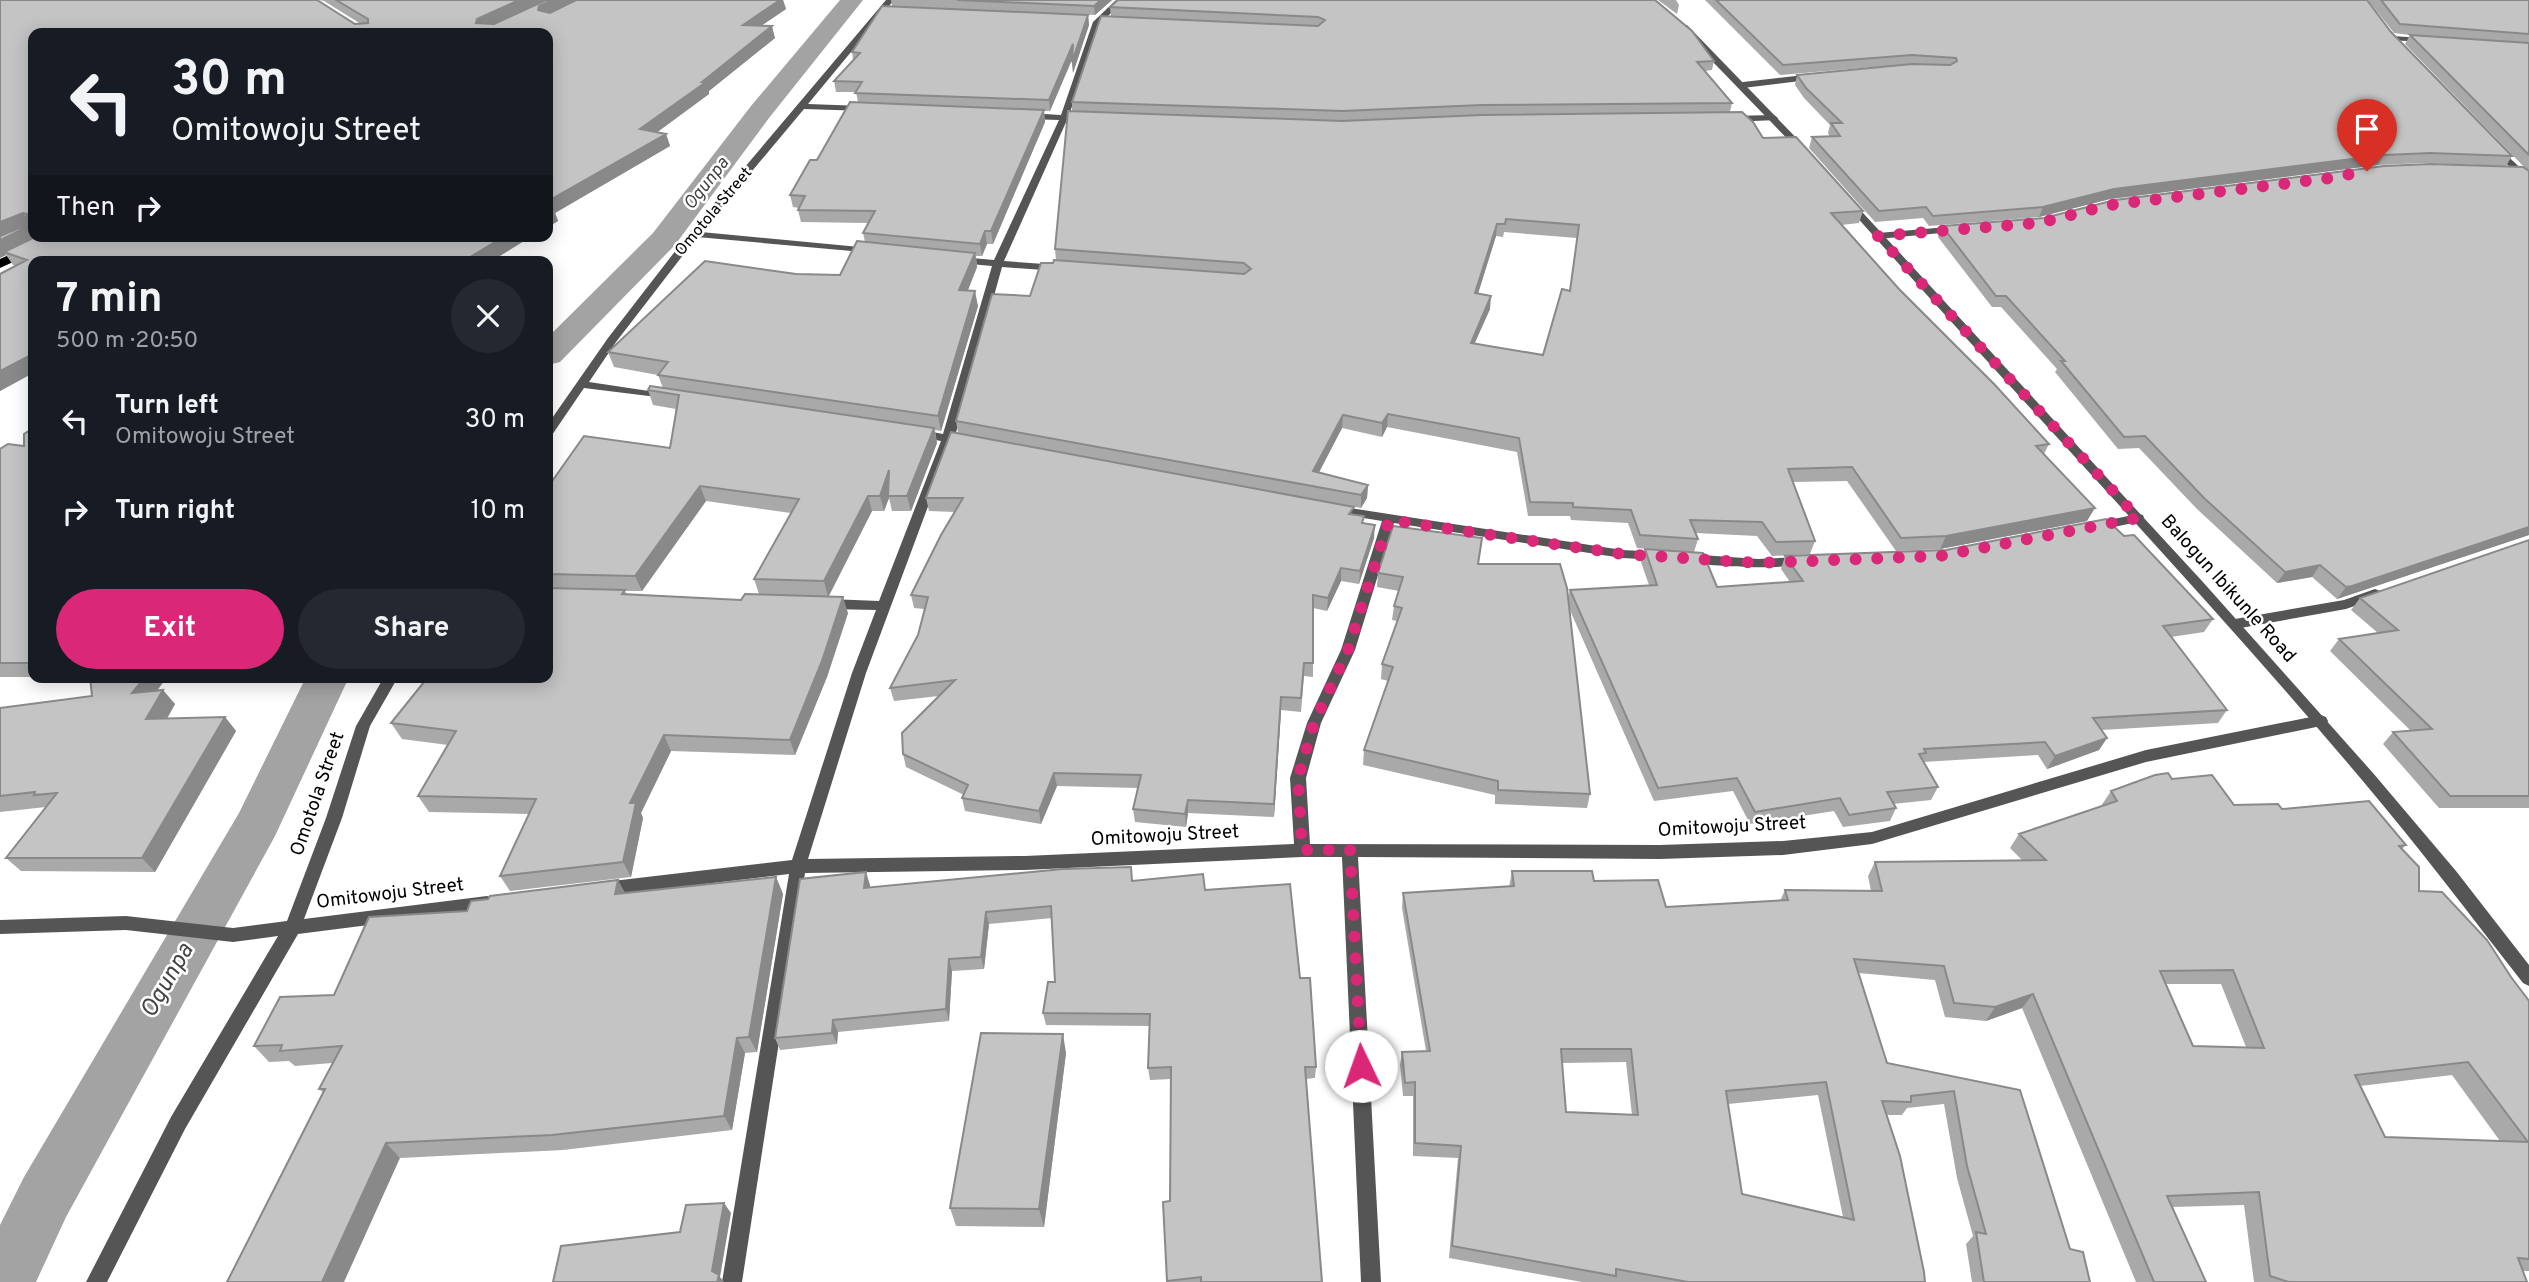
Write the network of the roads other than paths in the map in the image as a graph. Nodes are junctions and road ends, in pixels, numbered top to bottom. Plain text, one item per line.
1 (890, 0) edge
2 (1120, 0) edge
3 (882, 12) junction
4 (895, 12) edge
5 (1084, 21) edge
6 (1678, 21) edge
7 (1097, 22) junction
8 (1111, 22) edge
9 (2383, 28) edge
10 (2391, 38) junction
11 (2432, 41) edge
12 (2406, 52) edge
13 (1830, 76) edge
14 (1743, 85) junction
15 (802, 106) junction
16 (871, 109) edge
17 (1023, 116) edge
18 (1064, 118) junction
19 (1774, 118) junction
20 (1090, 119) edge
21 (1720, 119) edge
22 (2492, 145) edge
23 (1809, 157) edge
24 (2504, 172) edge
25 (2518, 172) junction
26 (2529, 181) edge
27 (1843, 197) edge
28 (1972, 228) edge
29 (694, 234) junction
30 (1878, 236) junction
31 (50, 242) edge
32 (887, 253) edge
33 (943, 258) edge
34 (998, 263) junction
35 (0, 264) edge
36 (1066, 268) edge
37 (580, 384) junction
38 (689, 400) edge
39 (553, 424) edge
40 (907, 432) edge
41 (948, 438) junction
42 (975, 443) edge
43 (1324, 508) edge
44 (2138, 518) junction
45 (1389, 520) junction
46 (2085, 528) edge
47 (1810, 561) edge
48 (2392, 589) edge
49 (817, 604) edge
50 (884, 606) junction
51 (2235, 624) junction
52 (388, 683) edge
53 (2321, 721) junction
54 (1302, 850) junction
55 (1350, 850) junction
56 (798, 866) junction
57 (590, 890) edge
58 (508, 900) edge
59 (0, 927) edge
60 (293, 928) junction
61 (2529, 978) edge
62 (96, 1282) edge
63 (732, 1282) edge
64 (1371, 1282) edge

1 - 3 street, Omotola Street
2 - 7 street
3 - 4 street
3 - 15 street, Omotola Street
5 - 7 street
6 - 14 street
7 - 8 street
7 - 18 street
9 - 10 street
10 - 11 street
10 - 12 street
13 - 14 street
14 - 19 street
15 - 16 street
15 - 29 street, Omotola Street
17 - 18 street
18 - 20 street
18 - 34 street
19 - 21 street
19 - 23 street
22 - 25 street
24 - 25 street
25 - 26 street
27 - 30 street, Balogun Ibikunle Road
28 - 30 street
29 - 32 street
29 - 37 street, Omotola Street
30 - 44 street, Balogun Ibikunle Road
31 - 35 highway
33 - 34 street
34 - 36 street
34 - 41 street
37 - 38 street
37 - 39 street, Omotola Street
40 - 41 street
41 - 42 street
41 - 50 street
43 - 45 street
44 - 46 street
44 - 51 street, Balogun Ibikunle Road
45 - 47 street
45 - 54 street
48 - 51 street
49 - 50 street
50 - 56 street
51 - 53 street, Balogun Ibikunle Road
52 - 60 street, Omotola Street
53 - 55 street, Omitowoju Street
53 - 61 street, Balogun Ibikunle Road
54 - 55 street, Omitowoju Street
54 - 56 street, Omitowoju Street
55 - 64 street
56 - 57 street, Omitowoju Street
56 - 63 street
58 - 60 street, Omitowoju Street
59 - 60 street, Omitowoju Street
60 - 62 street, Omotola Street

